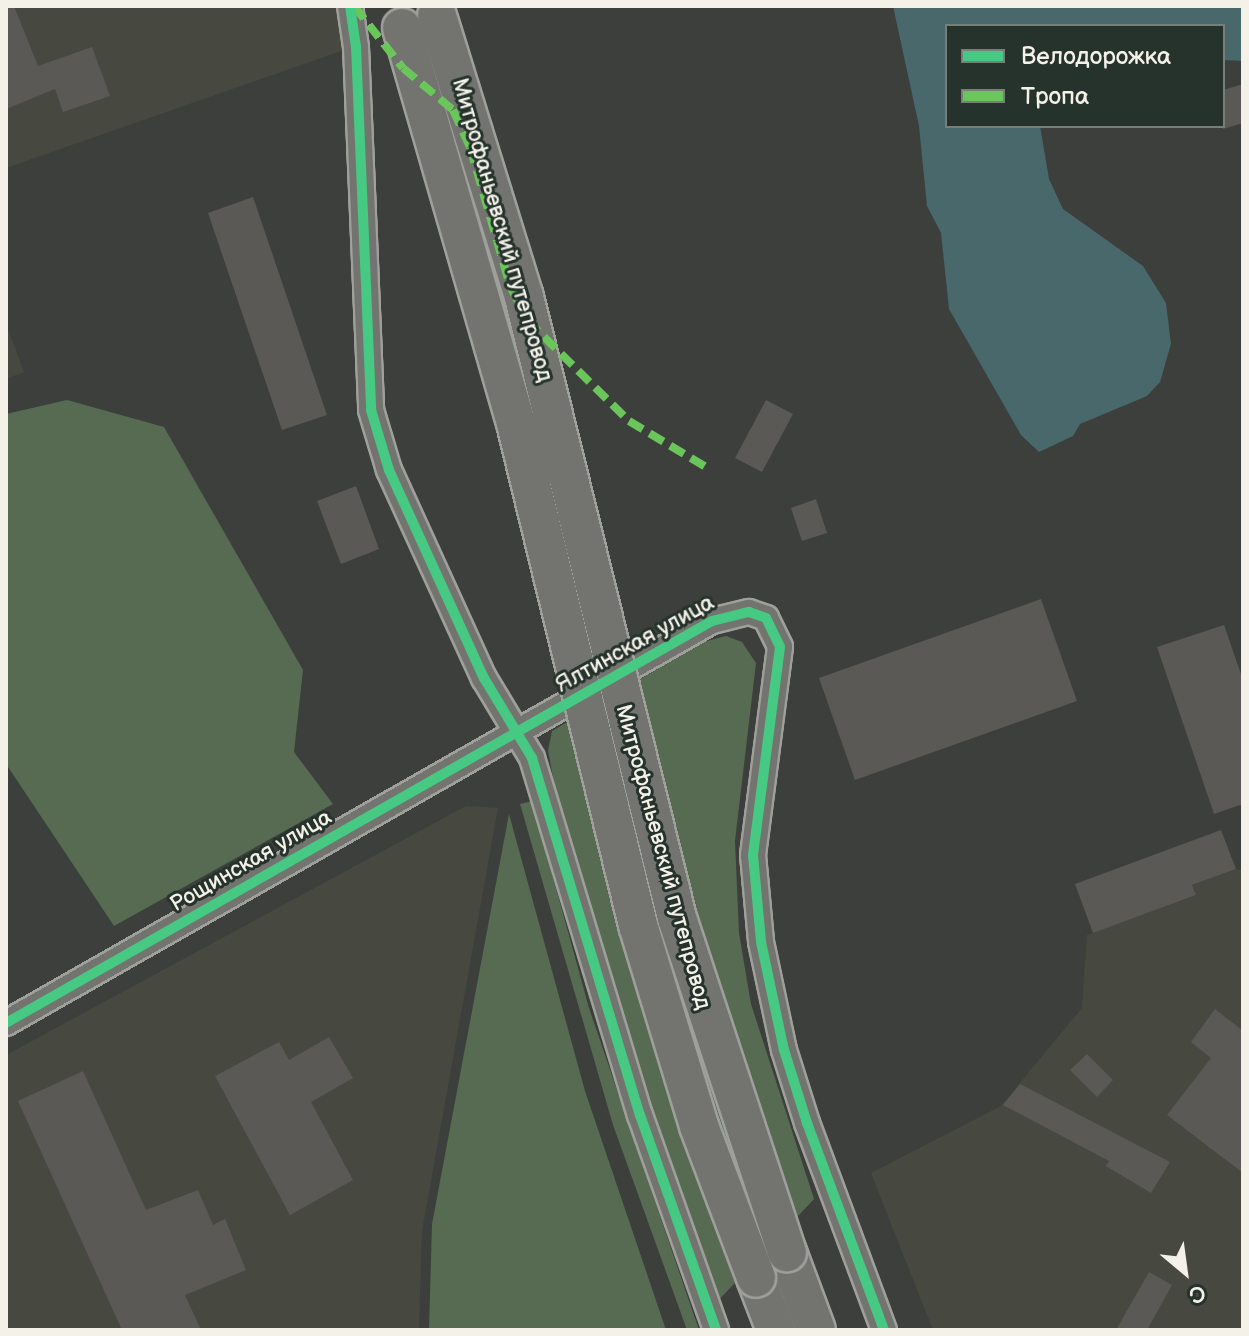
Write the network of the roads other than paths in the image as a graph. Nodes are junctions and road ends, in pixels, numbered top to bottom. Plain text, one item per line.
1 (350, 6) edge
2 (395, 6) edge
3 (434, 6) edge
4 (517, 733) junction
5 (6, 1023) edge
6 (716, 1330) edge
7 (776, 1330) edge
8 (816, 1330) edge
9 (884, 1330) edge

1 - 4 street
2 - 7 main road, Митрофаньевский путепровод, bridge
3 - 8 main road, Митрофаньевский путепровод, bridge
4 - 5 street, Рощинская улица
4 - 6 street
4 - 9 street, Ялтинская улица

